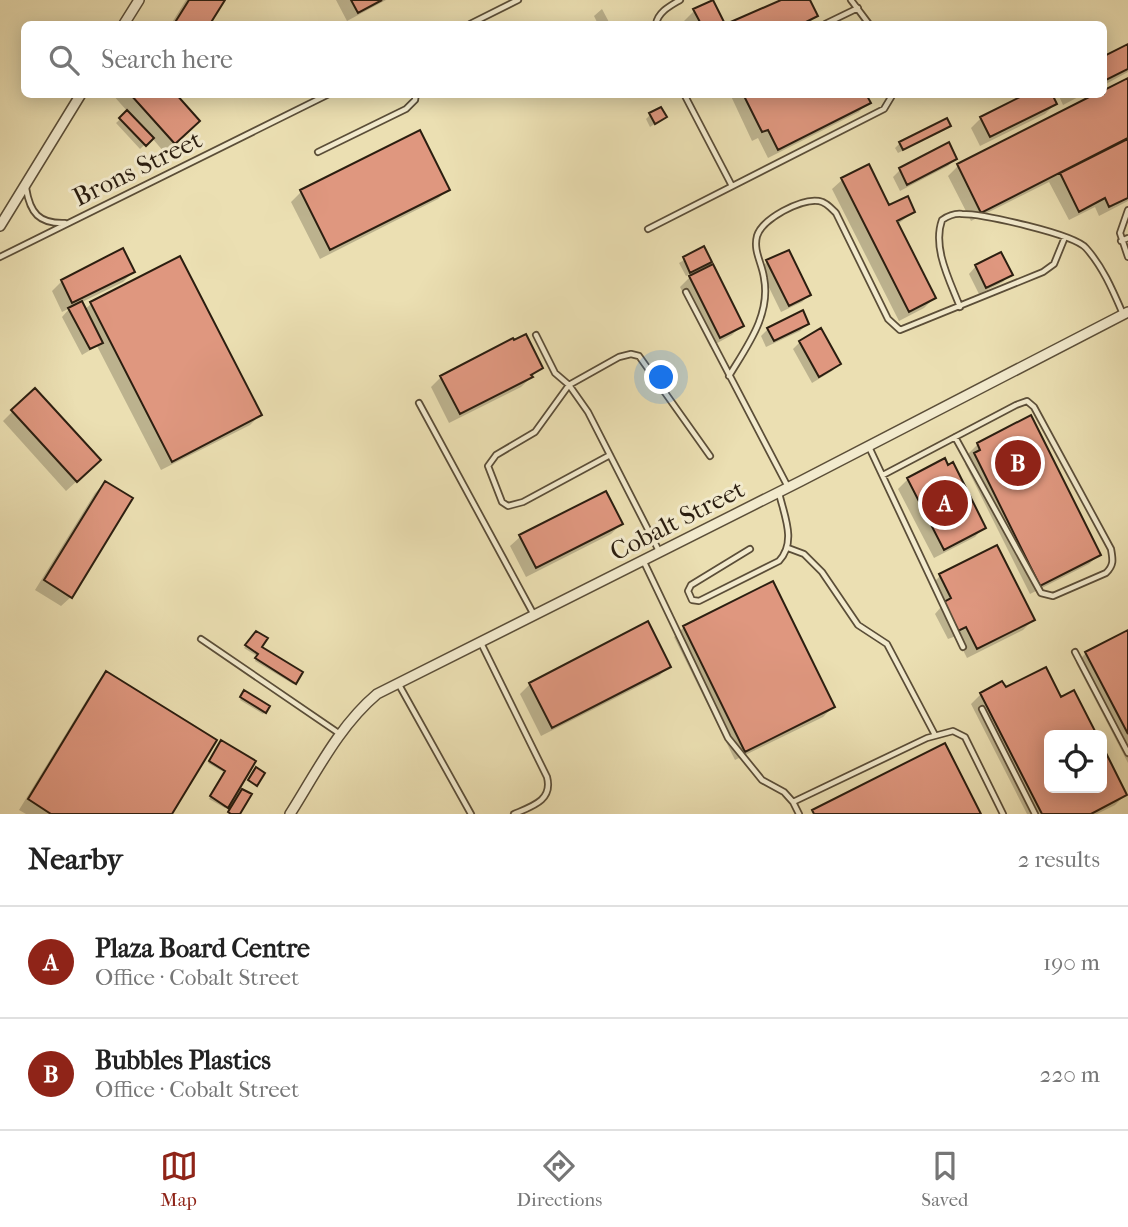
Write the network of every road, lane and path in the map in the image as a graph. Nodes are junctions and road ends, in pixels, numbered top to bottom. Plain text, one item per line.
1 (139, 0) edge
2 (518, 0) edge
3 (680, 0) edge
4 (851, 0) edge
5 (859, 8) junction
6 (126, 21) edge
7 (476, 21) edge
8 (656, 21) edge
9 (831, 21) edge
10 (867, 21) edge
11 (79, 98) edge
12 (321, 98) edge
13 (415, 98) edge
14 (686, 98) edge
15 (890, 98) edge
16 (318, 152) dead end
17 (25, 185) junction
18 (732, 186) junction
19 (1128, 210) edge
20 (70, 223) junction
21 (0, 226) edge
22 (648, 229) dead end
23 (1065, 237) junction
24 (1128, 238) edge
25 (1121, 241) junction
26 (0, 257) edge
27 (1128, 257) edge
28 (686, 292) dead end
29 (960, 307) junction
30 (1126, 313) edge
31 (536, 335) dead end
32 (729, 376) junction
33 (569, 385) junction
34 (419, 402) dead end
35 (955, 437) junction
36 (869, 446) junction
37 (610, 455) junction
38 (710, 457) dead end
39 (883, 475) junction
40 (784, 490) junction
41 (788, 548) junction
42 (750, 549) dead end
43 (659, 552) junction
44 (643, 560) junction
45 (534, 615) junction
46 (201, 639) dead end
47 (481, 642) junction
48 (963, 647) dead end
49 (1075, 652) dead end
50 (398, 683) junction
51 (982, 709) dead end
52 (340, 734) junction
53 (935, 735) junction
54 (1128, 753) edge
55 (793, 802) junction
56 (290, 814) edge
57 (471, 814) edge
58 (514, 814) edge
59 (799, 814) edge
60 (1003, 814) edge
61 (1035, 814) edge

1 - 6 street
2 - 7 lane
3 - 8 lane
4 - 5 lane
5 - 9 lane
5 - 10 lane
11 - 17 street
12 - 20 lane, Brons Street
13 - 16 lane
14 - 18 lane
15 - 18 lane
17 - 20 lane
17 - 21 street
18 - 22 lane
19 - 25 lane
20 - 26 lane, Brons Street
23 - 29 lane
23 - 29 lane
23 - 30 lane
24 - 25 lane
25 - 27 lane
28 - 32 lane
29 - 32 lane
30 - 36 street, Cobalt Street
31 - 33 lane
32 - 40 lane
33 - 37 lane
33 - 37 lane
33 - 38 lane
34 - 45 lane
35 - 35 lane
35 - 39 lane
36 - 39 lane
36 - 40 street, Cobalt Street
37 - 43 lane
39 - 48 lane
40 - 41 lane
40 - 43 street, Cobalt Street
41 - 42 lane
41 - 53 lane
43 - 44 street, Cobalt Street
44 - 45 street, Cobalt Street
44 - 55 lane
45 - 47 street, Cobalt Street
46 - 52 lane
47 - 50 street, Cobalt Street
47 - 58 lane
49 - 54 lane
50 - 52 street, Cobalt Street
50 - 57 lane
51 - 61 lane
52 - 56 street, Cobalt Street
53 - 55 lane
53 - 60 lane
55 - 59 lane

